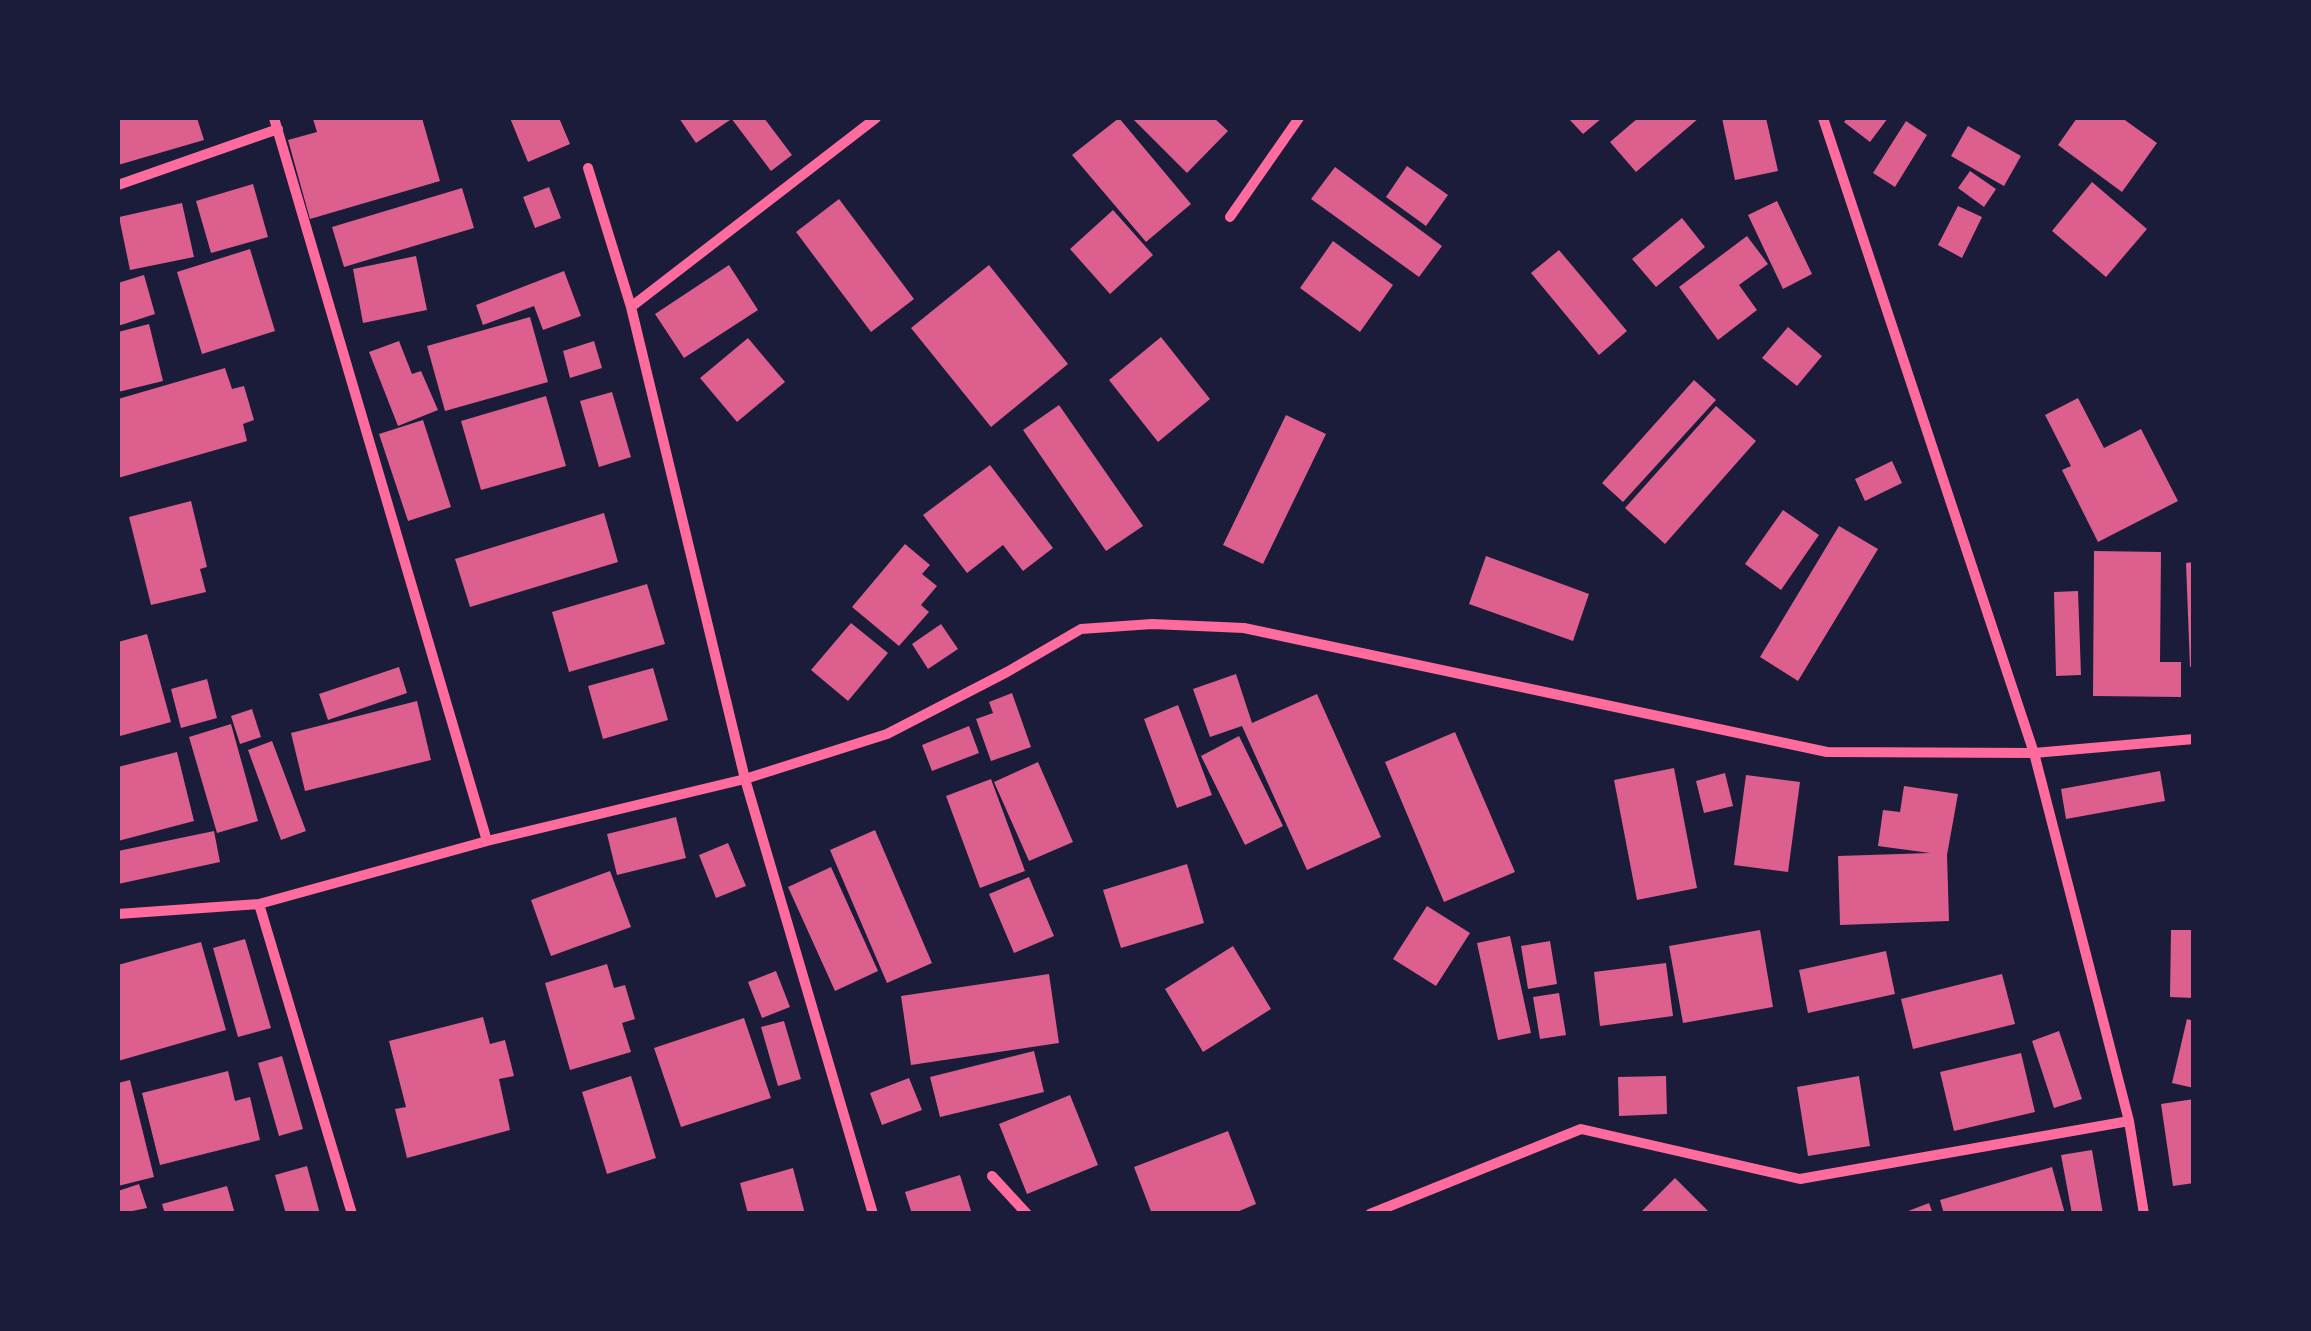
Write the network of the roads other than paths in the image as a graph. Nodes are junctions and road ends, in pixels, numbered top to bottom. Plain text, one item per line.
1 (876, 118) edge
2 (1299, 118) edge
3 (1824, 118) edge
4 (276, 124) edge
5 (588, 168) dead end
6 (118, 185) edge
7 (1230, 217) dead end
8 (631, 308) junction
9 (2194, 738) edge
10 (2034, 753) junction
11 (745, 779) junction
12 (487, 841) junction
13 (260, 904) junction
14 (118, 914) edge
15 (2128, 1121) junction
16 (992, 1176) dead end
17 (352, 1214) edge
18 (873, 1214) edge
19 (1027, 1214) edge
20 (1370, 1214) edge
21 (2144, 1214) edge

1 - 8 street
2 - 7 street
3 - 10 street
4 - 6 street
4 - 12 street
5 - 8 street
8 - 11 street
9 - 10 street
10 - 11 street
10 - 15 street
11 - 12 street
11 - 18 street
12 - 13 street
13 - 14 street
13 - 17 street
15 - 20 street
15 - 21 street
16 - 19 street

